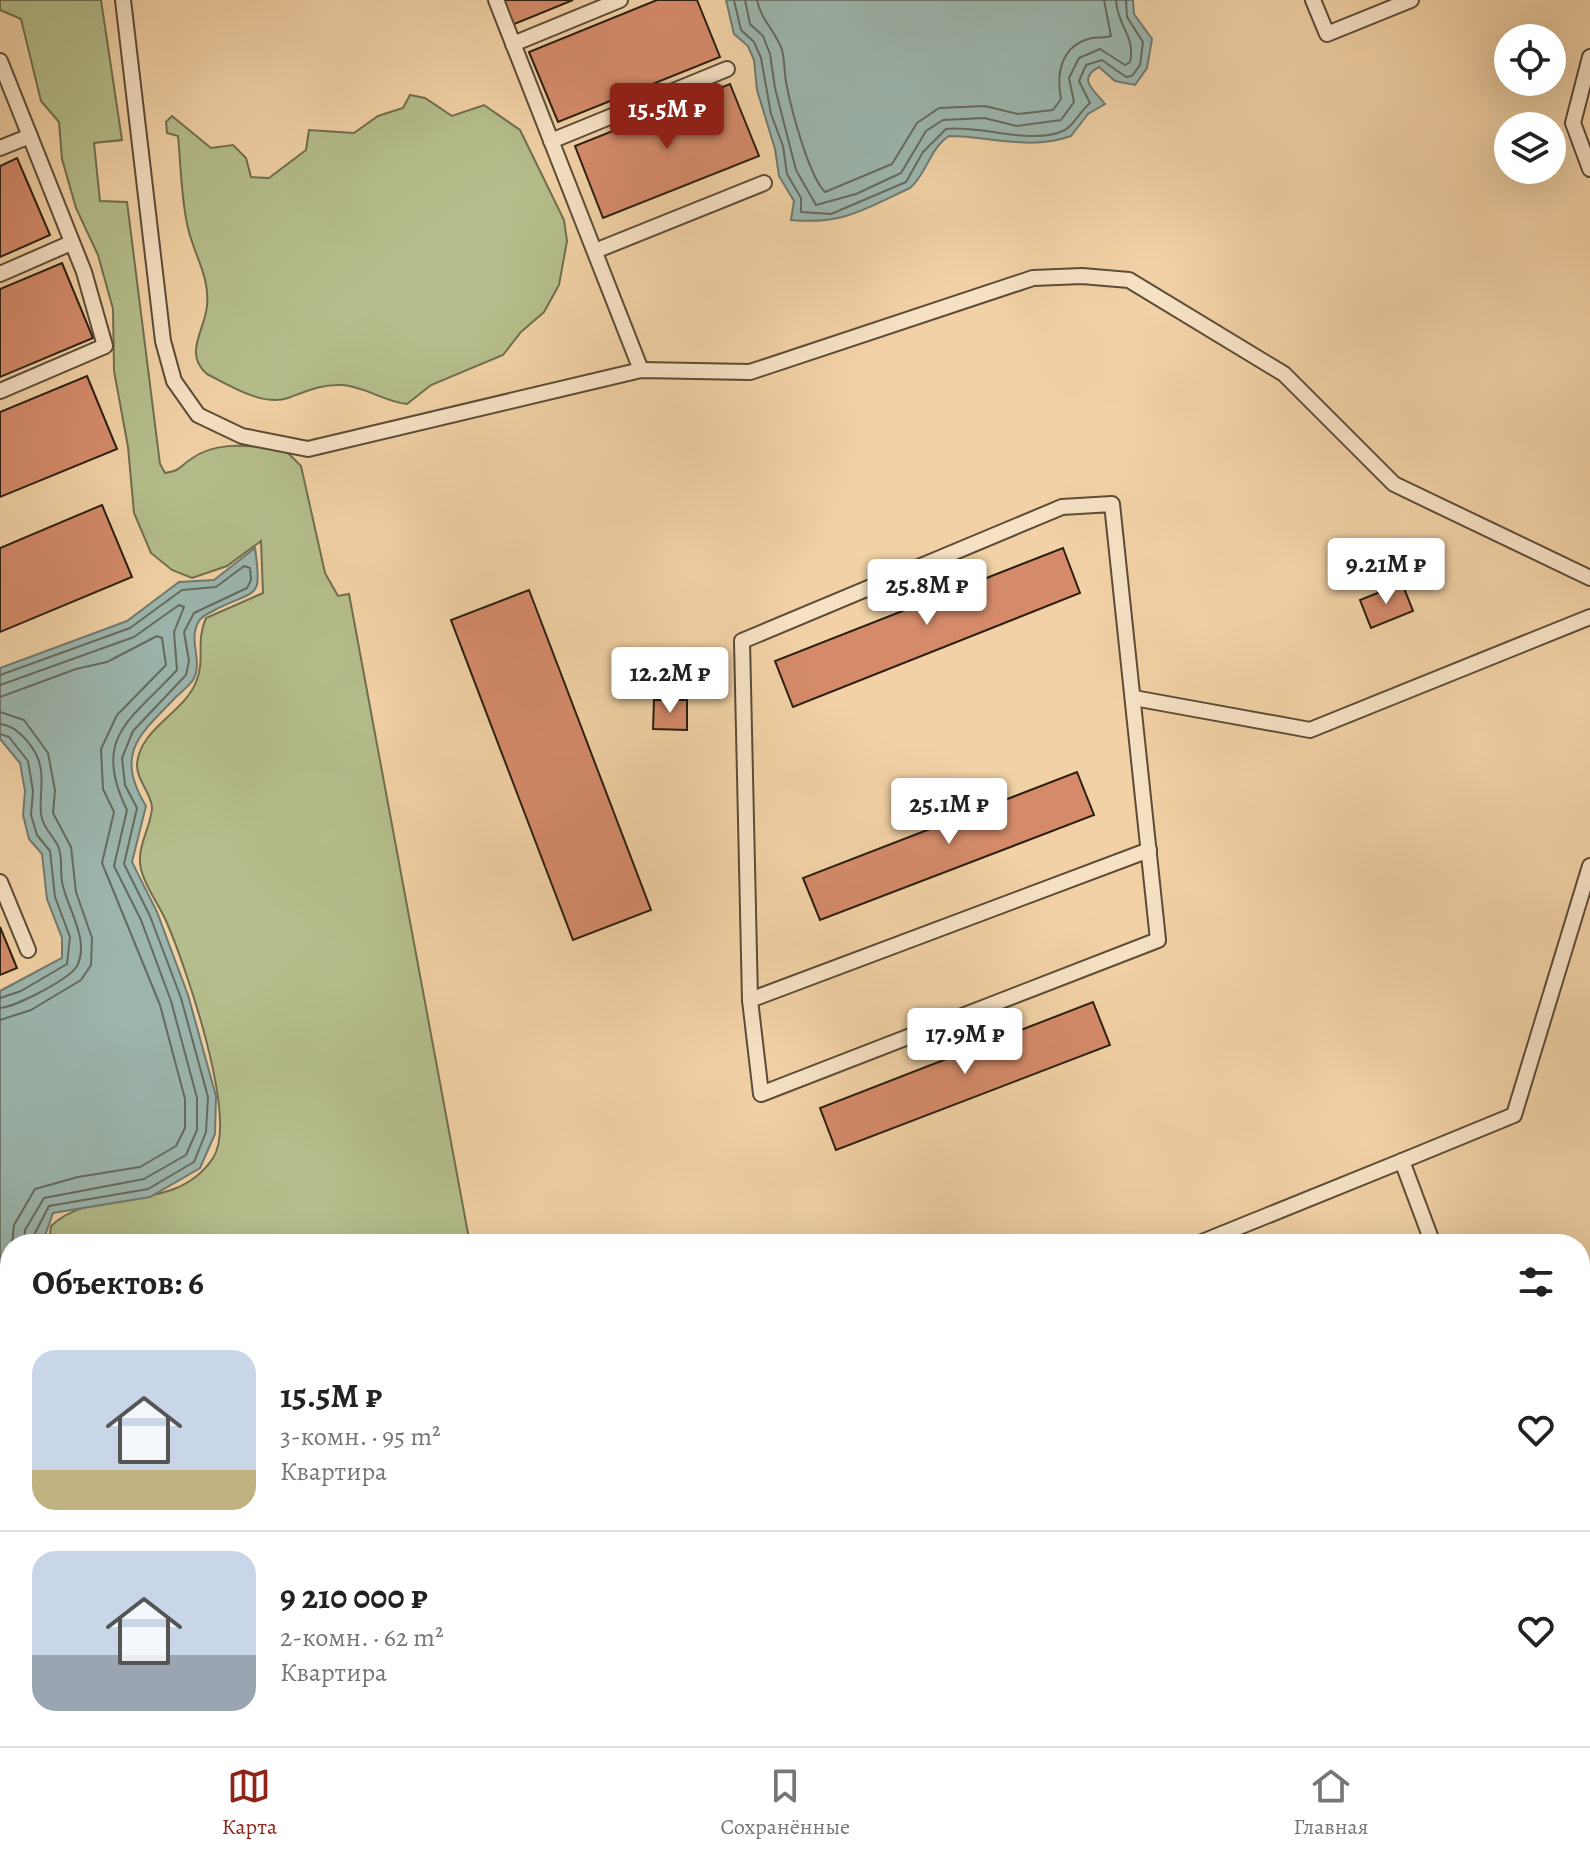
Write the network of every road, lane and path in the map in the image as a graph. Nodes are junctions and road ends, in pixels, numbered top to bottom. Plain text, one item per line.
1 (123, 0) edge
2 (496, 0) edge
3 (620, 0) edge
4 (1313, 0) edge
5 (1411, 0) edge
6 (513, 44) junction
7 (1590, 57) edge
8 (0, 61) edge
9 (727, 69) dead end
10 (1590, 115) edge
11 (1573, 123) junction
12 (30, 136) junction
13 (551, 141) junction
14 (0, 148) edge
15 (1590, 169) edge
16 (764, 183) dead end
17 (71, 243) junction
18 (595, 251) junction
19 (0, 274) edge
20 (641, 370) junction
21 (0, 391) edge
22 (1590, 578) edge
23 (1590, 617) edge
24 (1134, 698) junction
25 (1149, 850) junction
26 (1590, 866) edge
27 (0, 882) edge
28 (28, 950) dead end
29 (750, 1000) junction
30 (1402, 1161) junction
31 (1222, 1234) edge
32 (1429, 1234) edge

1 - 20 lane
2 - 6 lane
3 - 6 lane
4 - 5 lane
6 - 13 lane
7 - 11 lane
8 - 12 lane
9 - 13 lane
10 - 11 lane
11 - 15 lane
12 - 14 lane
12 - 17 lane
13 - 18 lane
16 - 18 lane
17 - 19 lane
17 - 21 lane
18 - 20 lane
20 - 22 lane
23 - 24 lane
24 - 25 lane
24 - 29 lane
25 - 29 lane
25 - 29 lane
26 - 30 lane
27 - 28 lane
30 - 31 lane
30 - 32 lane

